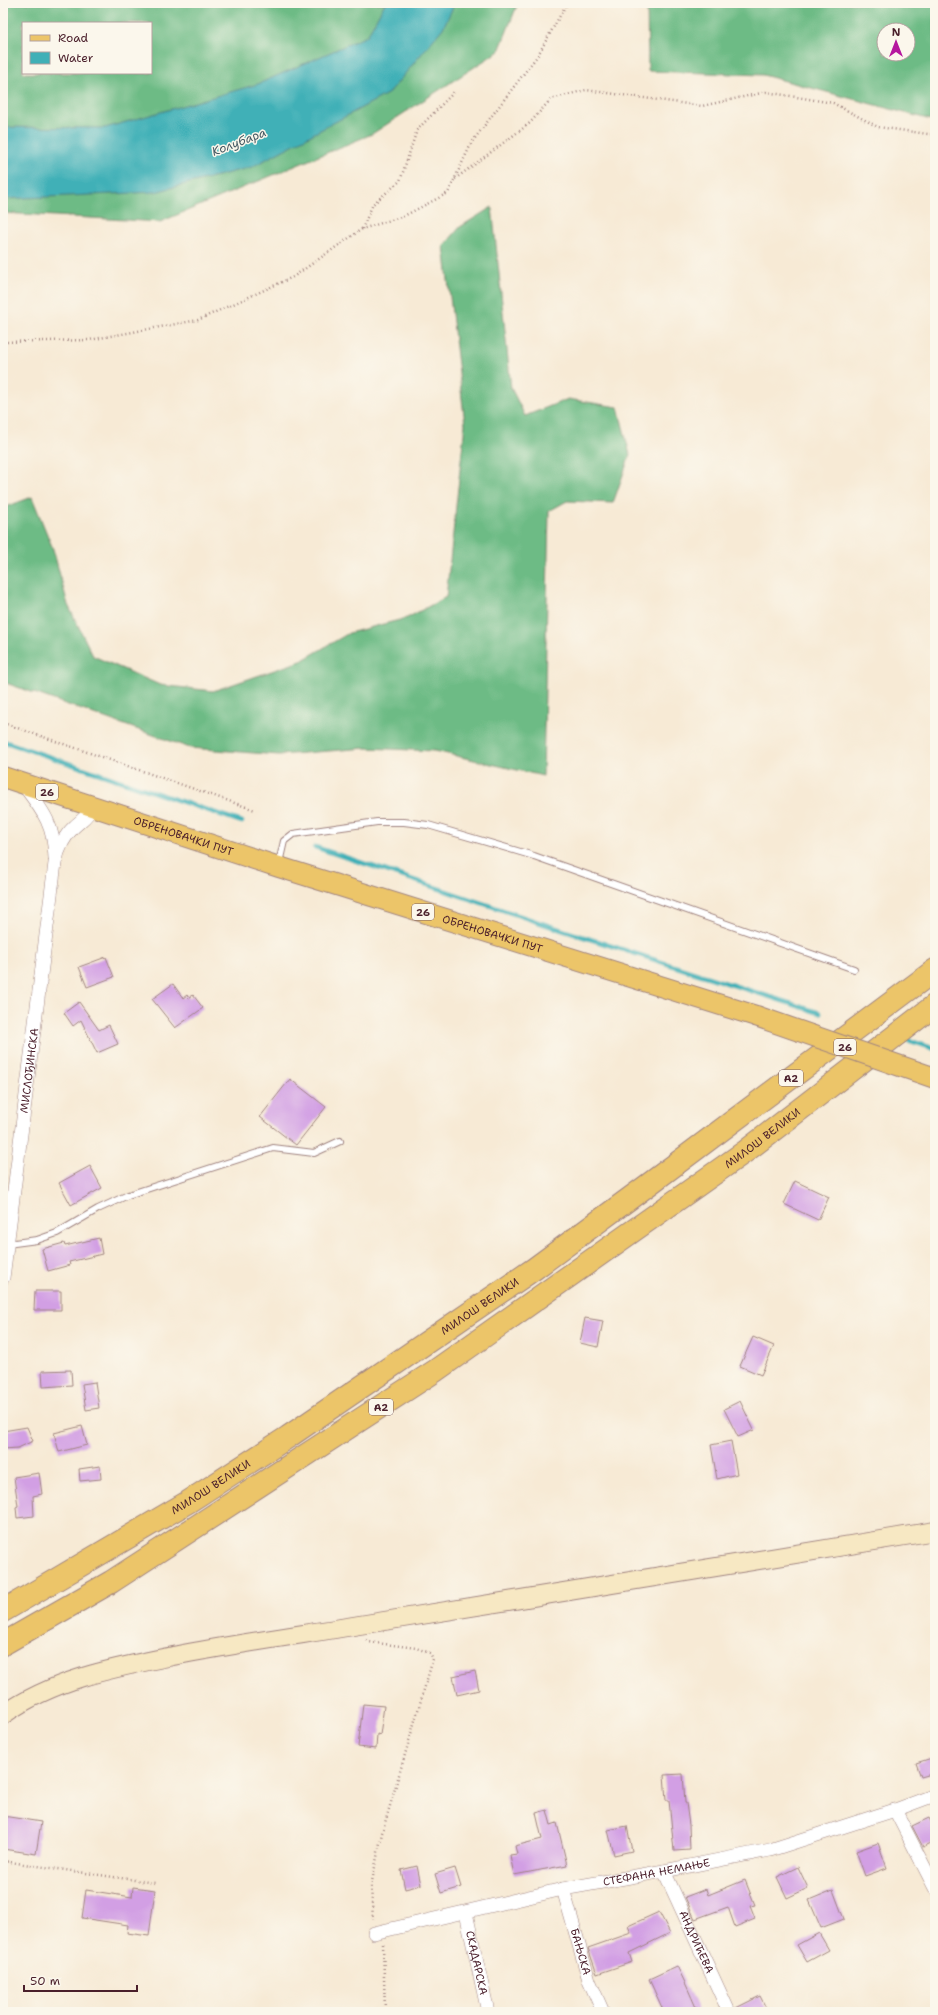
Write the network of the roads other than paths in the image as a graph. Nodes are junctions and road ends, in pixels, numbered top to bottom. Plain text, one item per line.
1 (3, 777) edge
2 (22, 783) junction
3 (92, 807) junction
4 (55, 863) junction
5 (279, 867) junction
6 (854, 969) dead end
7 (935, 970) edge
8 (935, 1005) edge
9 (935, 1078) edge
10 (340, 1141) dead end
11 (7, 1244) junction
12 (3, 1278) edge
13 (935, 1531) edge
14 (3, 1611) edge
15 (3, 1644) edge
16 (3, 1715) edge
17 (935, 1795) edge
18 (895, 1810) junction
19 (664, 1871) junction
20 (935, 1888) edge
21 (563, 1889) junction
22 (466, 1913) junction
23 (378, 1932) road end
24 (488, 2012) edge
25 (604, 2012) edge
26 (729, 2012) edge

1 - 2 main road, ОБРЕНОВАЧКИ ПУТ / 26
2 - 3 main road, ОБРЕНОВАЧКИ ПУТ / 26
2 - 4 street, МИСЛОЂИНСКА
3 - 4 street, МИСЛОЂИНСКА
3 - 5 main road, ОБРЕНОВАЧКИ ПУТ / 26
4 - 11 street, МИСЛОЂИНСКА
5 - 6 lane
5 - 9 main road, ОБРЕНОВАЧКИ ПУТ / 26, bridge
7 - 14 highway, МИЛОШ ВЕЛИКИ / A2
8 - 15 highway, МИЛОШ ВЕЛИКИ / A2
10 - 11 lane
11 - 12 street, МИСЛОЂИНСКА
13 - 16 main road
17 - 18 street, СТЕФАНА НЕМАЊЕ
18 - 19 street, СТЕФАНА НЕМАЊЕ
18 - 20 street
19 - 21 street, СТЕФАНА НЕМАЊЕ
19 - 26 street, АНДРИЋЕВА
21 - 22 street, СТЕФАНА НЕМАЊЕ
21 - 25 street, БАЊСКА
22 - 23 street, СТЕФАНА НЕМАЊЕ
22 - 24 street, СКАДАРСКА

